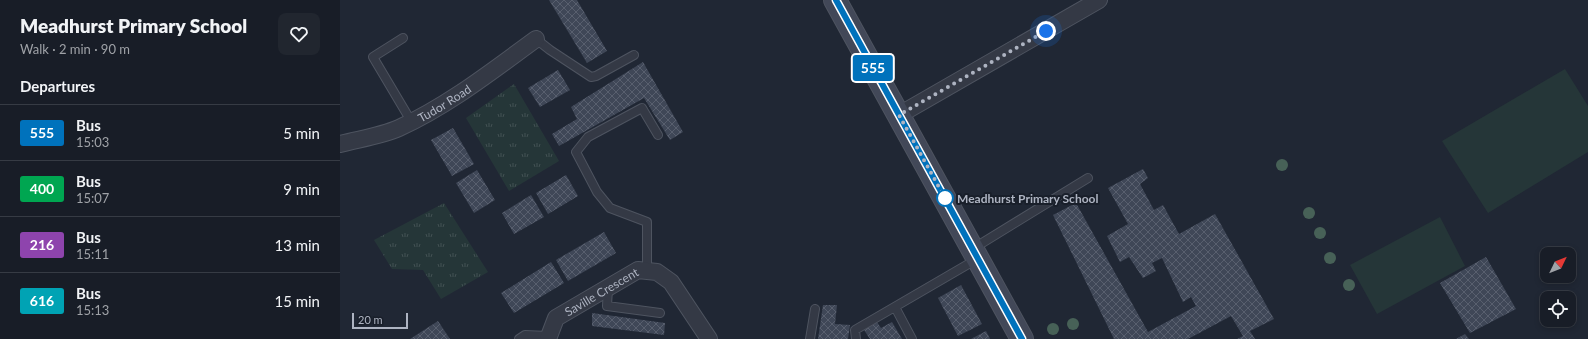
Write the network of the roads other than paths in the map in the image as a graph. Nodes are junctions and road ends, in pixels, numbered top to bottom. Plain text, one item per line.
1 (836, 0) edge
2 (1099, 0) edge
3 (403, 38) dead end
4 (536, 39) joint
5 (634, 55) dead end
6 (899, 115) junction
7 (411, 121) junction
8 (658, 135) dead end
9 (340, 144) edge
10 (1088, 178) dead end
11 (976, 253) junction
12 (647, 271) junction
13 (608, 288) junction
14 (895, 307) junction
15 (815, 309) dead end
16 (660, 313) dead end
17 (548, 337) edge
18 (519, 339) edge
19 (709, 339) edge
20 (810, 339) edge
21 (856, 339) edge
22 (912, 339) edge
23 (1022, 339) edge

1 - 6 street
2 - 6 street
3 - 7 lane
4 - 5 lane
4 - 7 street, Tudor Road
6 - 11 street
7 - 9 street, Tudor Road
8 - 12 lane
10 - 11 lane
11 - 14 lane
11 - 23 street
12 - 13 street, Saville Crescent
12 - 19 street, Saville Crescent
13 - 16 lane
13 - 17 street, Saville Crescent
14 - 21 lane
14 - 22 lane
15 - 20 lane
17 - 18 lane

